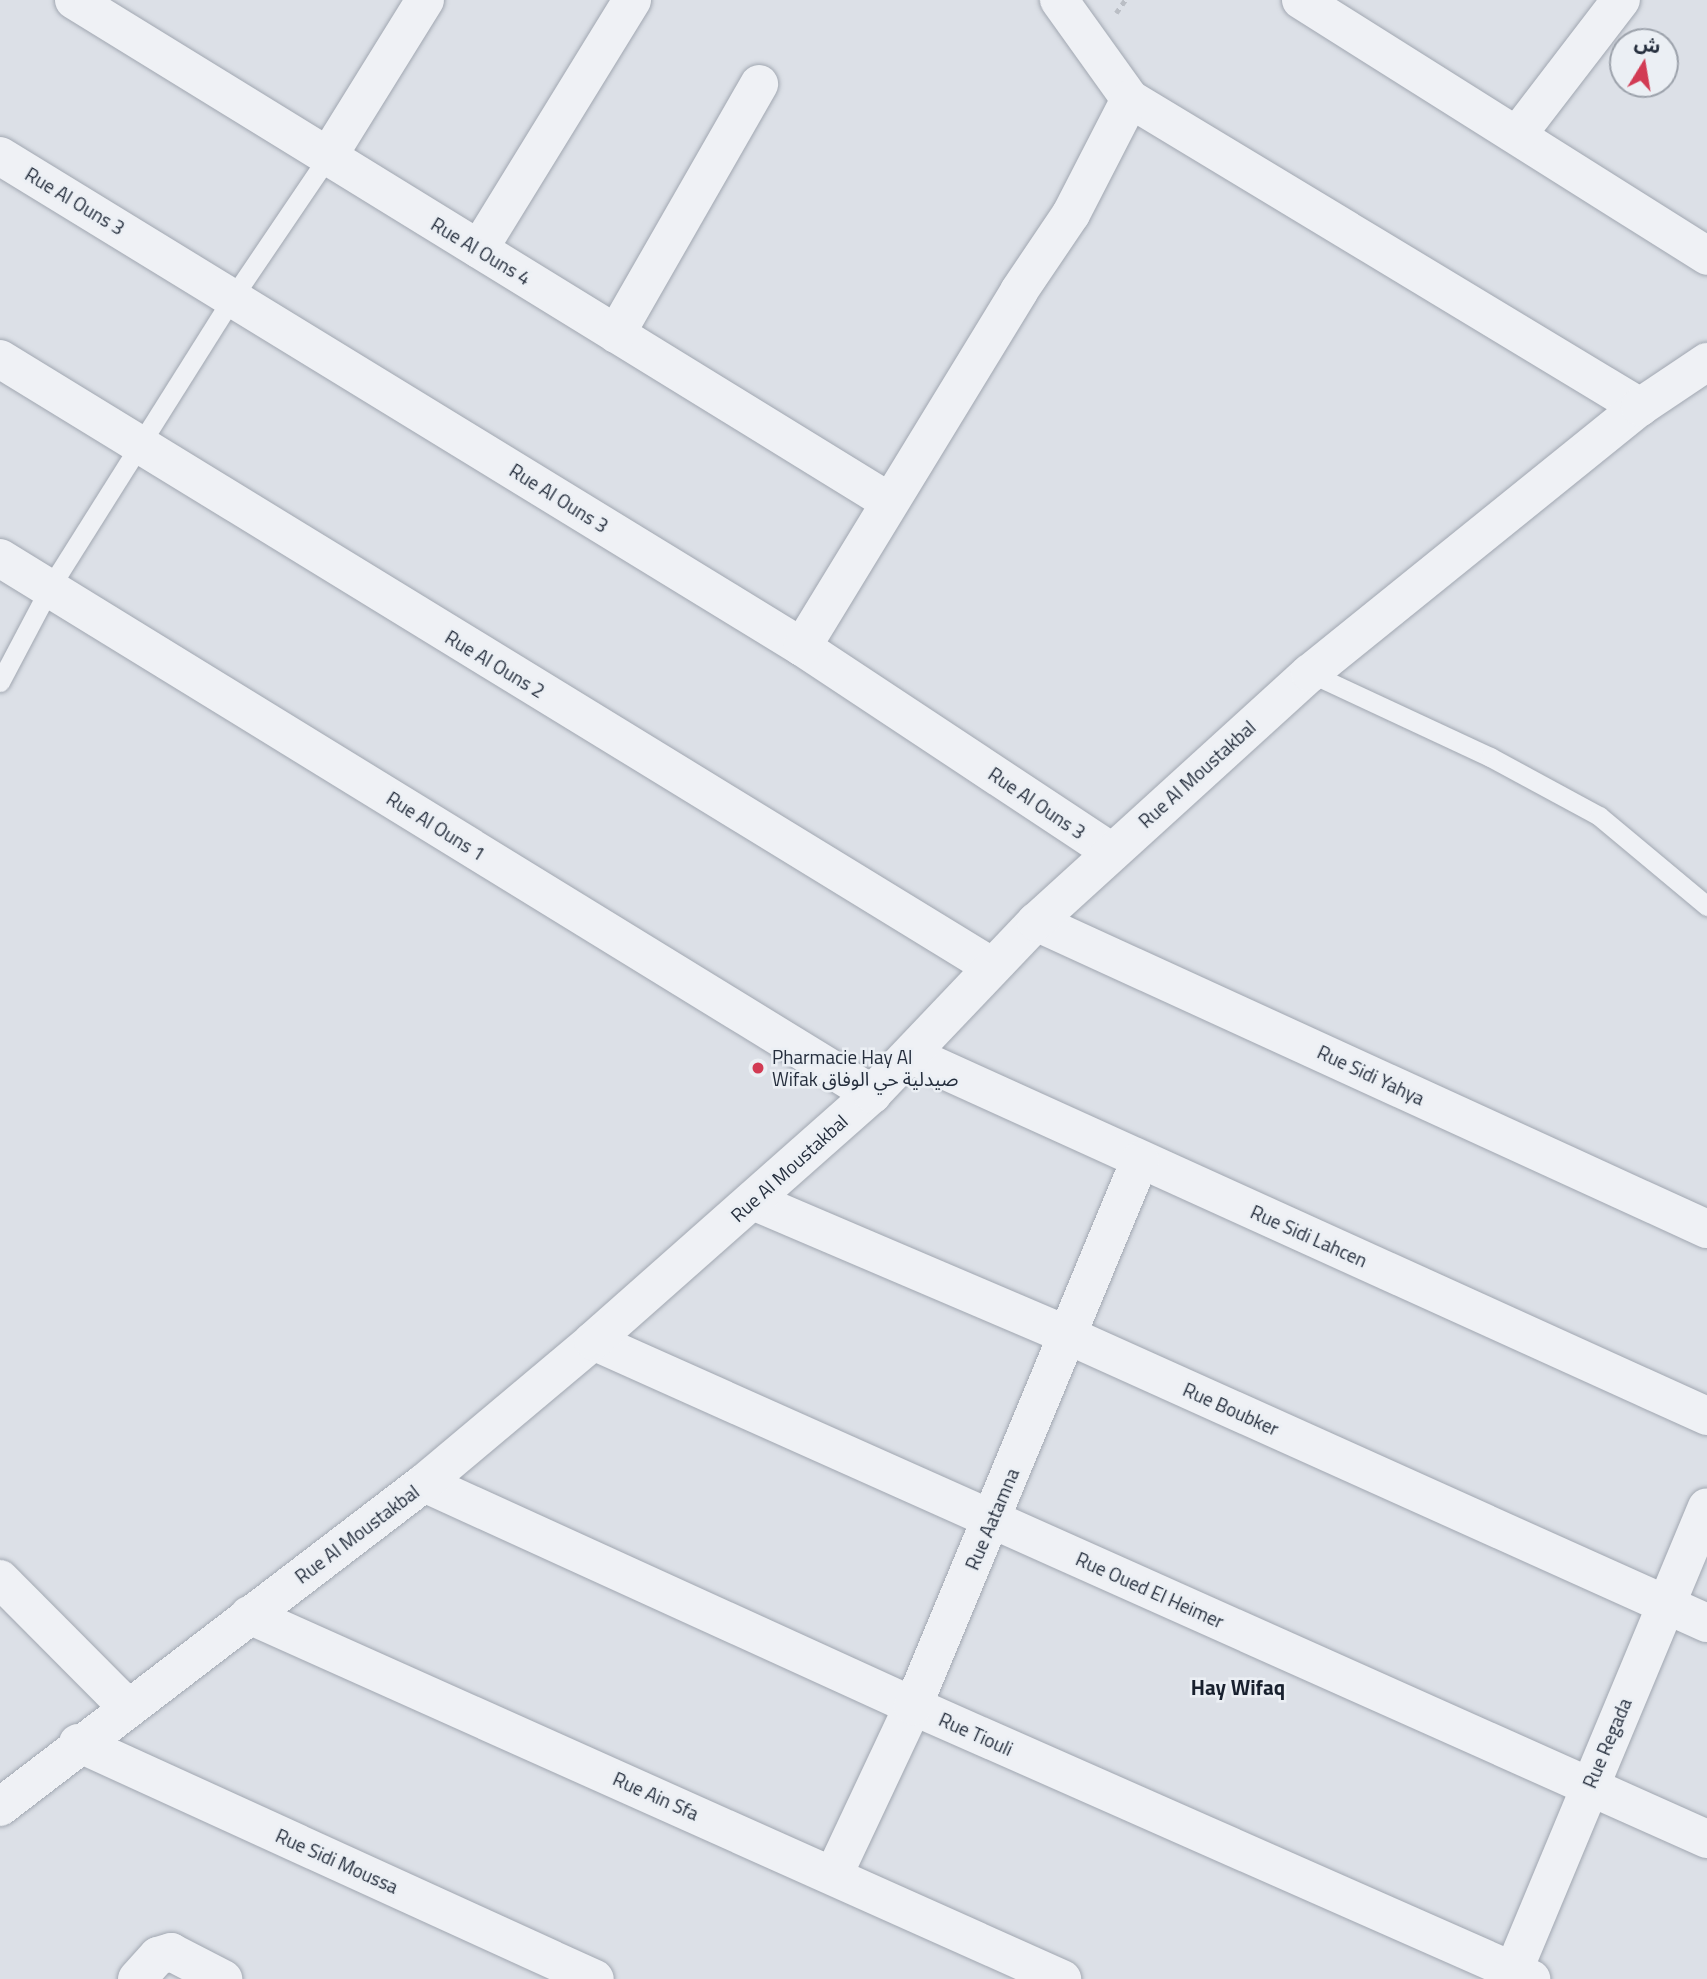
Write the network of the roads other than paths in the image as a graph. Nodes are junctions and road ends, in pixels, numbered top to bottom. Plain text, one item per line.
1 (74, 0) edge
2 (425, 0) edge
3 (632, 0) edge
4 (1059, 0) edge
5 (1301, 0) edge
6 (1621, 0) edge
7 (759, 84) dead end
8 (1130, 99) junction
9 (1518, 134) junction
10 (0, 156) edge
11 (327, 158) junction
12 (479, 249) junction
13 (1707, 256) edge
14 (233, 297) junction
15 (615, 334) junction
16 (0, 359) edge
17 (1707, 362) edge
18 (1640, 407) junction
19 (141, 448) junction
20 (888, 501) junction
21 (0, 558) edge
22 (49, 589) junction
23 (802, 647) junction
24 (1310, 673) junction
25 (0, 682) edge
26 (1110, 851) junction
27 (1707, 906) edge
28 (1036, 922) junction
29 (992, 966) junction
30 (911, 1055) junction
31 (872, 1094) junction
32 (1140, 1160) junction
33 (753, 1201) junction
34 (1707, 1228) edge
35 (1067, 1335) junction
36 (593, 1340) junction
37 (1707, 1416) edge
38 (424, 1483) junction
39 (1707, 1507) edge
40 (993, 1520) junction
41 (0, 1579) edge
42 (1664, 1604) junction
43 (249, 1615) junction
44 (1707, 1623) edge
45 (913, 1706) junction
46 (127, 1707) junction
47 (78, 1743) junction
48 (1589, 1786) junction
49 (0, 1807) edge
50 (1707, 1839) edge
51 (834, 1874) junction
52 (1518, 1977) edge
53 (137, 1979) edge
54 (223, 1979) edge
55 (595, 1979) edge
56 (1062, 1979) edge

1 - 11 street, Rue Al Ouns 4
2 - 11 street
3 - 12 street
4 - 8 street
5 - 9 street
6 - 9 street
7 - 15 street
8 - 18 street
8 - 20 street
9 - 13 street
10 - 14 street, Rue Al Ouns 3
11 - 12 street, Rue Al Ouns 4
11 - 14 lane
12 - 15 street, Rue Al Ouns 4
14 - 19 lane
14 - 23 street, Rue Al Ouns 3
15 - 20 street, Rue Al Ouns 4
16 - 19 street, Rue Al Ouns 2
17 - 18 street, Rue Al Moustakbal
18 - 24 street, Rue Al Moustakbal
19 - 22 lane
19 - 29 street, Rue Al Ouns 2
20 - 23 street
21 - 22 street, Rue Al Ouns 1
22 - 25 lane
22 - 31 street, Rue Al Ouns 1
23 - 26 street, Rue Al Ouns 3
24 - 26 street, Rue Al Moustakbal
24 - 27 lane
26 - 28 street, Rue Al Moustakbal
28 - 29 street, Rue Al Moustakbal
28 - 34 street, Rue Sidi Yahya
29 - 30 street, Rue Al Moustakbal
30 - 31 street, Rue Al Moustakbal
30 - 32 street, Rue Sidi Lahcen
31 - 33 street, Rue Al Moustakbal
32 - 35 street, Rue Aatamna
32 - 37 street, Rue Sidi Lahcen
33 - 35 street, Rue Boubker
33 - 36 street, Rue Al Moustakbal
35 - 40 street, Rue Aatamna
35 - 42 street, Rue Boubker
36 - 38 street, Rue Al Moustakbal
36 - 40 street, Rue Oued El Heimer
38 - 43 street, Rue Al Moustakbal
38 - 45 street, Rue Tiouli
39 - 42 street, Rue Regada
40 - 45 street, Rue Aatamna
40 - 48 street, Rue Oued El Heimer
41 - 46 street
42 - 44 street, Rue Boubker
42 - 48 street, Rue Regada
43 - 46 street, Rue Al Moustakbal
43 - 51 street, Rue Ain Sfa
45 - 51 street, Rue Aatamna
45 - 52 street, Rue Tiouli
46 - 47 street, Rue Al Moustakbal
47 - 49 street, Rue Al Moustakbal
47 - 55 street, Rue Sidi Moussa
48 - 50 street, Rue Oued El Heimer
48 - 52 street, Rue Regada
51 - 56 street, Rue Ain Sfa
53 - 54 street

